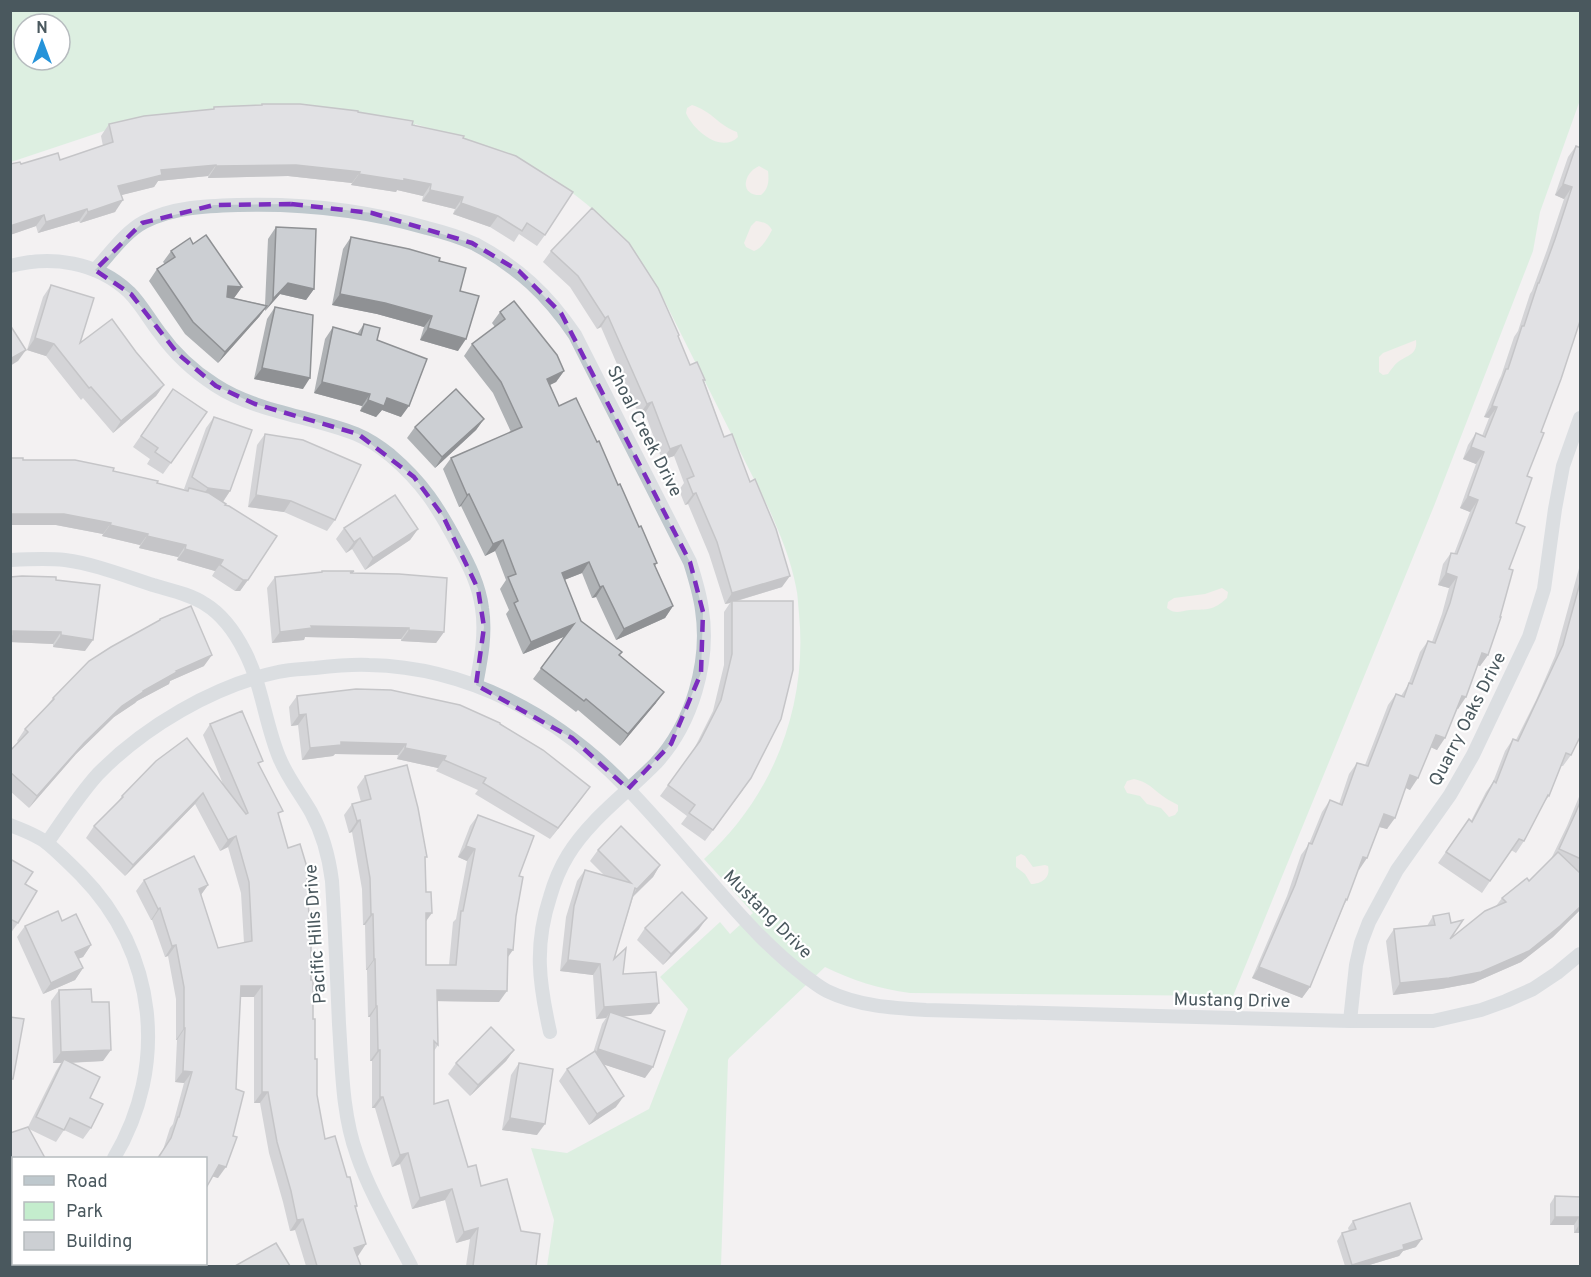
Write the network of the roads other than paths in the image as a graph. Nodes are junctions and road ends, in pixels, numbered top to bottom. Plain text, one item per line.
1 (10, 266) edge
2 (95, 270) junction
3 (1581, 418) edge
4 (10, 560) edge
5 (256, 678) junction
6 (476, 685) junction
7 (628, 789) junction
8 (10, 825) edge
9 (47, 843) junction
10 (1581, 954) edge
11 (1350, 1021) junction
12 (550, 1032) dead end
13 (115, 1157) edge
14 (411, 1266) edge

1 - 2 street
2 - 6 street
2 - 7 street, Shoal Creek Drive
3 - 11 street, Quarry Oaks Drive
4 - 5 street, Pacific Hills Drive
5 - 6 street, Mustang Drive
5 - 9 street, Mustang Drive
5 - 14 street, Pacific Hills Drive
6 - 7 street, Mustang Drive
7 - 11 street, Mustang Drive
7 - 12 street, Shoal Creek Drive
8 - 9 street
9 - 13 street
10 - 11 street, Mustang Drive

